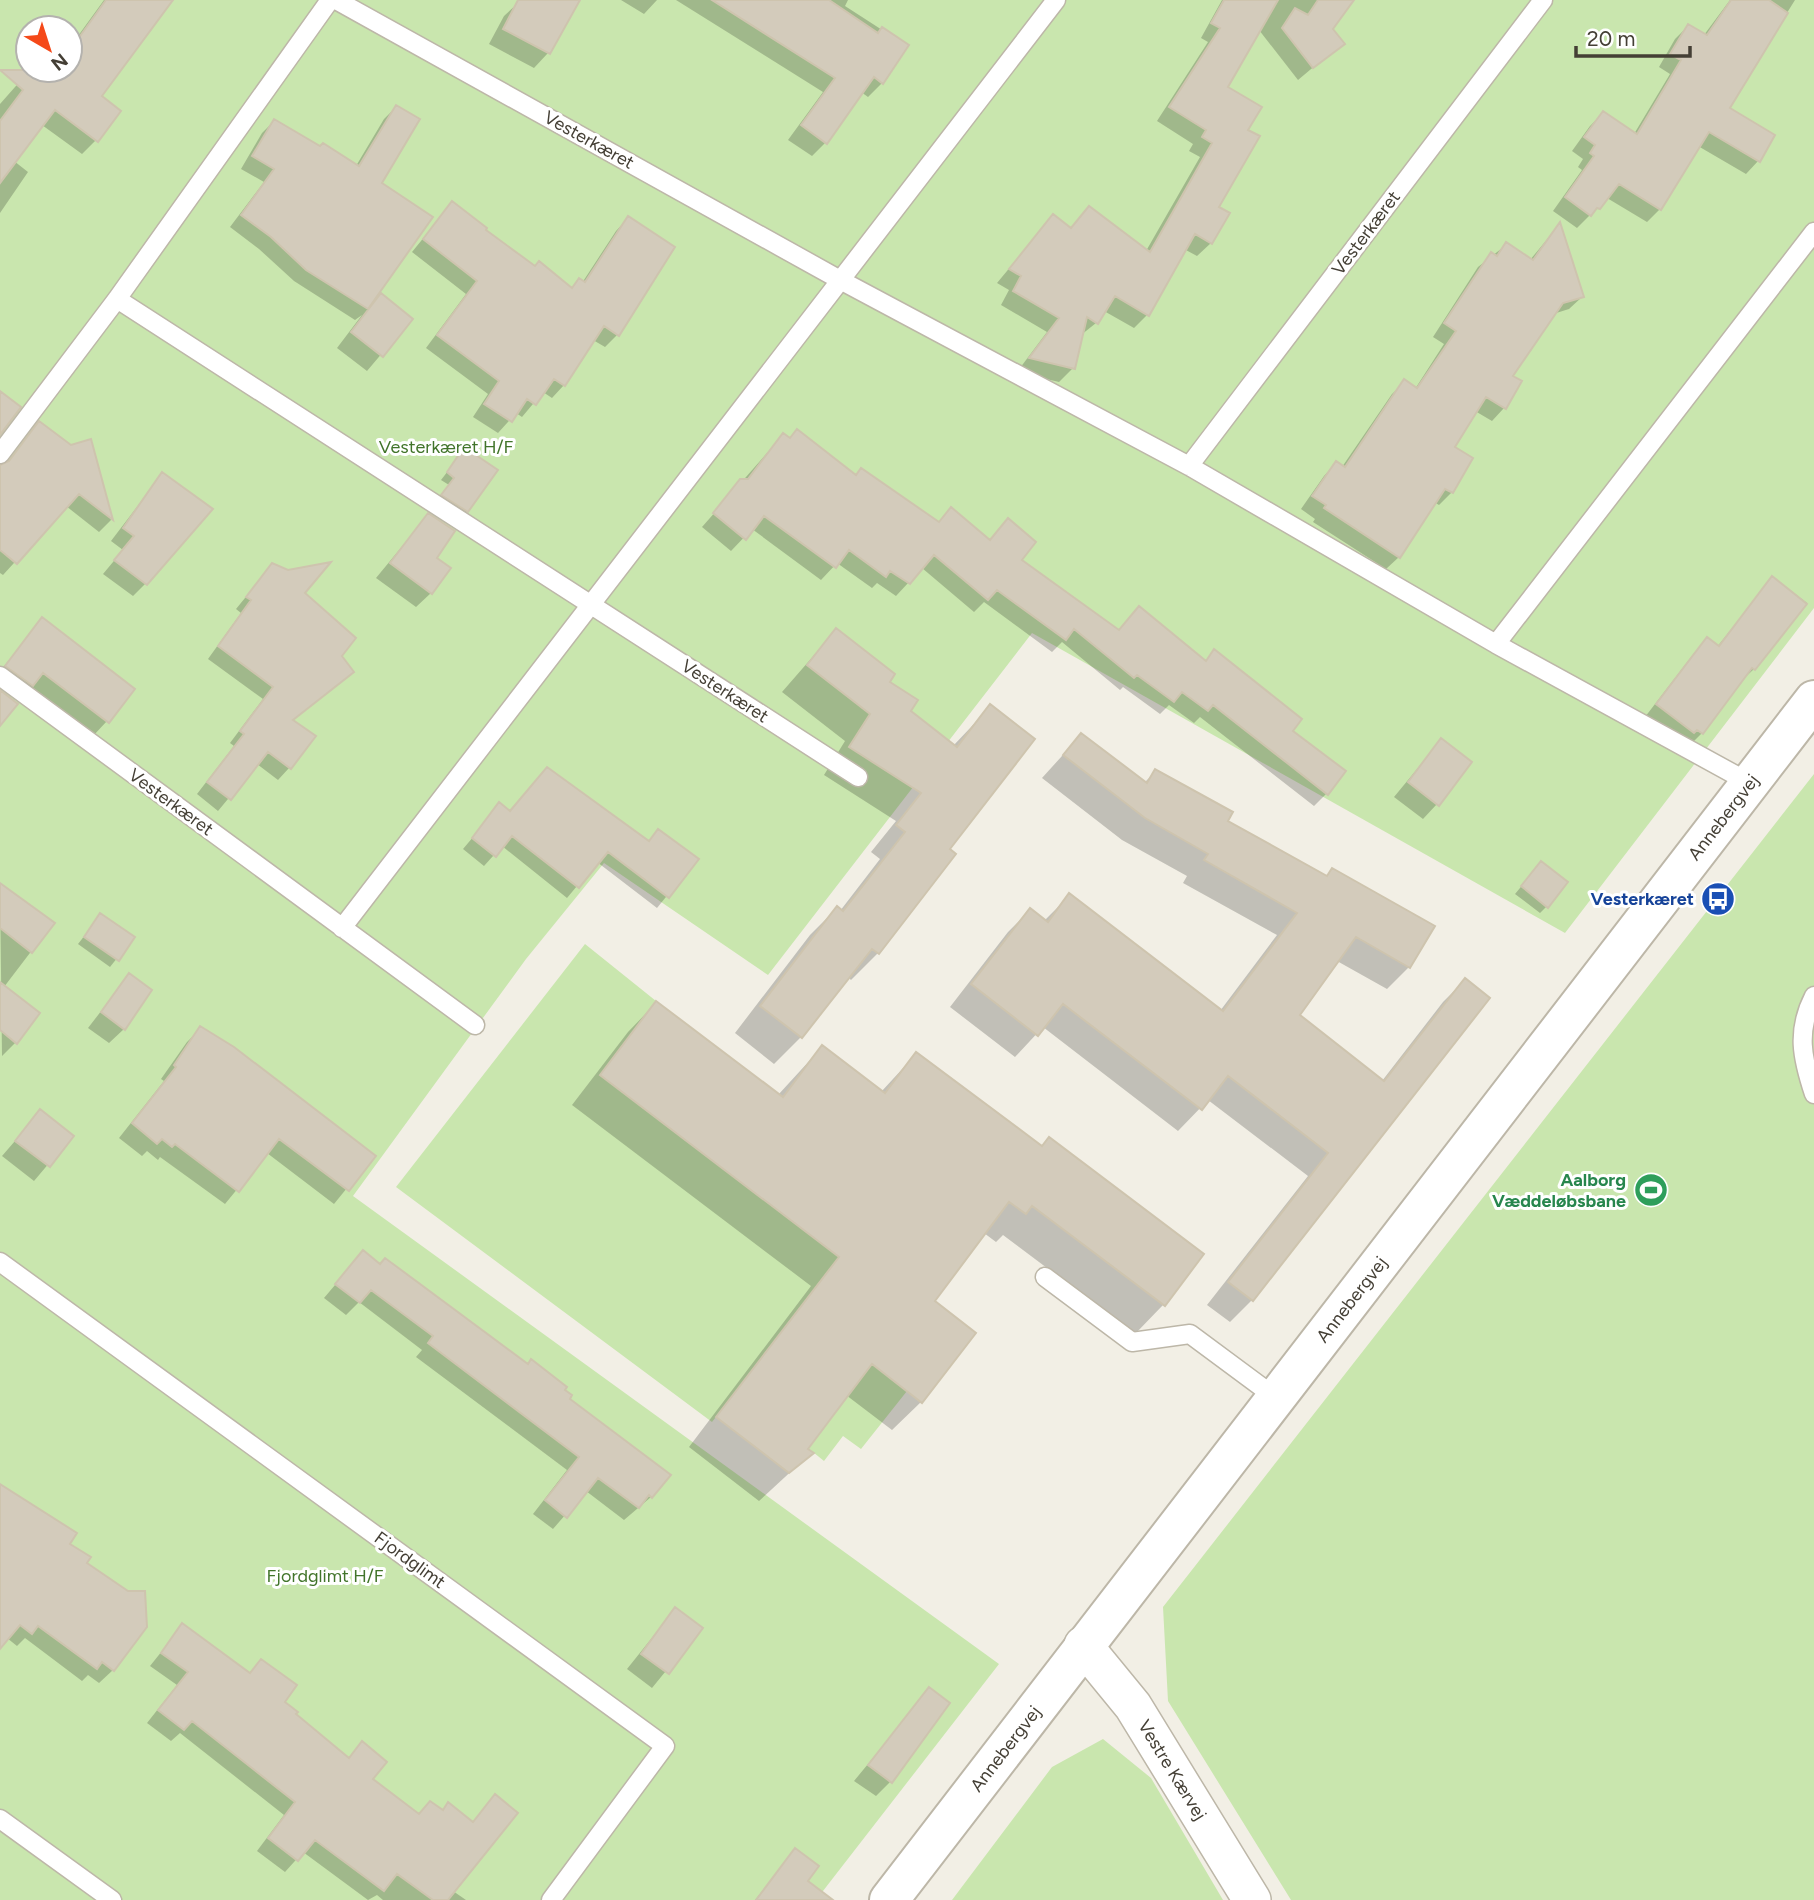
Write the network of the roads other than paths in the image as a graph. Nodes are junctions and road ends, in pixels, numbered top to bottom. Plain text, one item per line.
1 (330, 0) edge
2 (336, 0) edge
3 (1056, 0) edge
4 (1543, 0) edge
5 (1814, 232) edge
6 (842, 281) junction
7 (117, 299) junction
8 (0, 454) edge
9 (1189, 466) junction
10 (591, 606) junction
11 (1496, 644) junction
12 (0, 676) edge
13 (1814, 700) edge
14 (858, 777) dead end
15 (1750, 783) junction
16 (342, 928) junction
17 (1814, 996) edge
18 (475, 1025) dead end
19 (1814, 1094) edge
20 (0, 1262) edge
21 (1045, 1276) dead end
22 (1275, 1397) junction
23 (1083, 1645) junction
24 (0, 1819) edge
25 (111, 1900) edge
26 (551, 1900) edge
27 (889, 1900) edge
28 (1252, 1900) edge

1 - 7 lane
2 - 6 lane, Vesterkæret
3 - 6 lane
4 - 9 lane, Vesterkæret
5 - 11 lane
6 - 9 lane, Vesterkæret
6 - 10 lane
7 - 8 lane
7 - 10 lane, Vesterkæret
9 - 11 lane, Vesterkæret
10 - 14 lane, Vesterkæret
10 - 16 lane
11 - 15 lane, Vesterkæret
12 - 16 lane, Vesterkæret
13 - 15 street, Annebergvej
15 - 22 street, Annebergvej
16 - 18 lane, Vesterkæret
17 - 19 lane
20 - 26 lane, Fjordglimt
21 - 22 lane
22 - 23 street, Annebergvej
23 - 27 street, Annebergvej
23 - 28 street, Vestre Kærvej
24 - 25 lane

